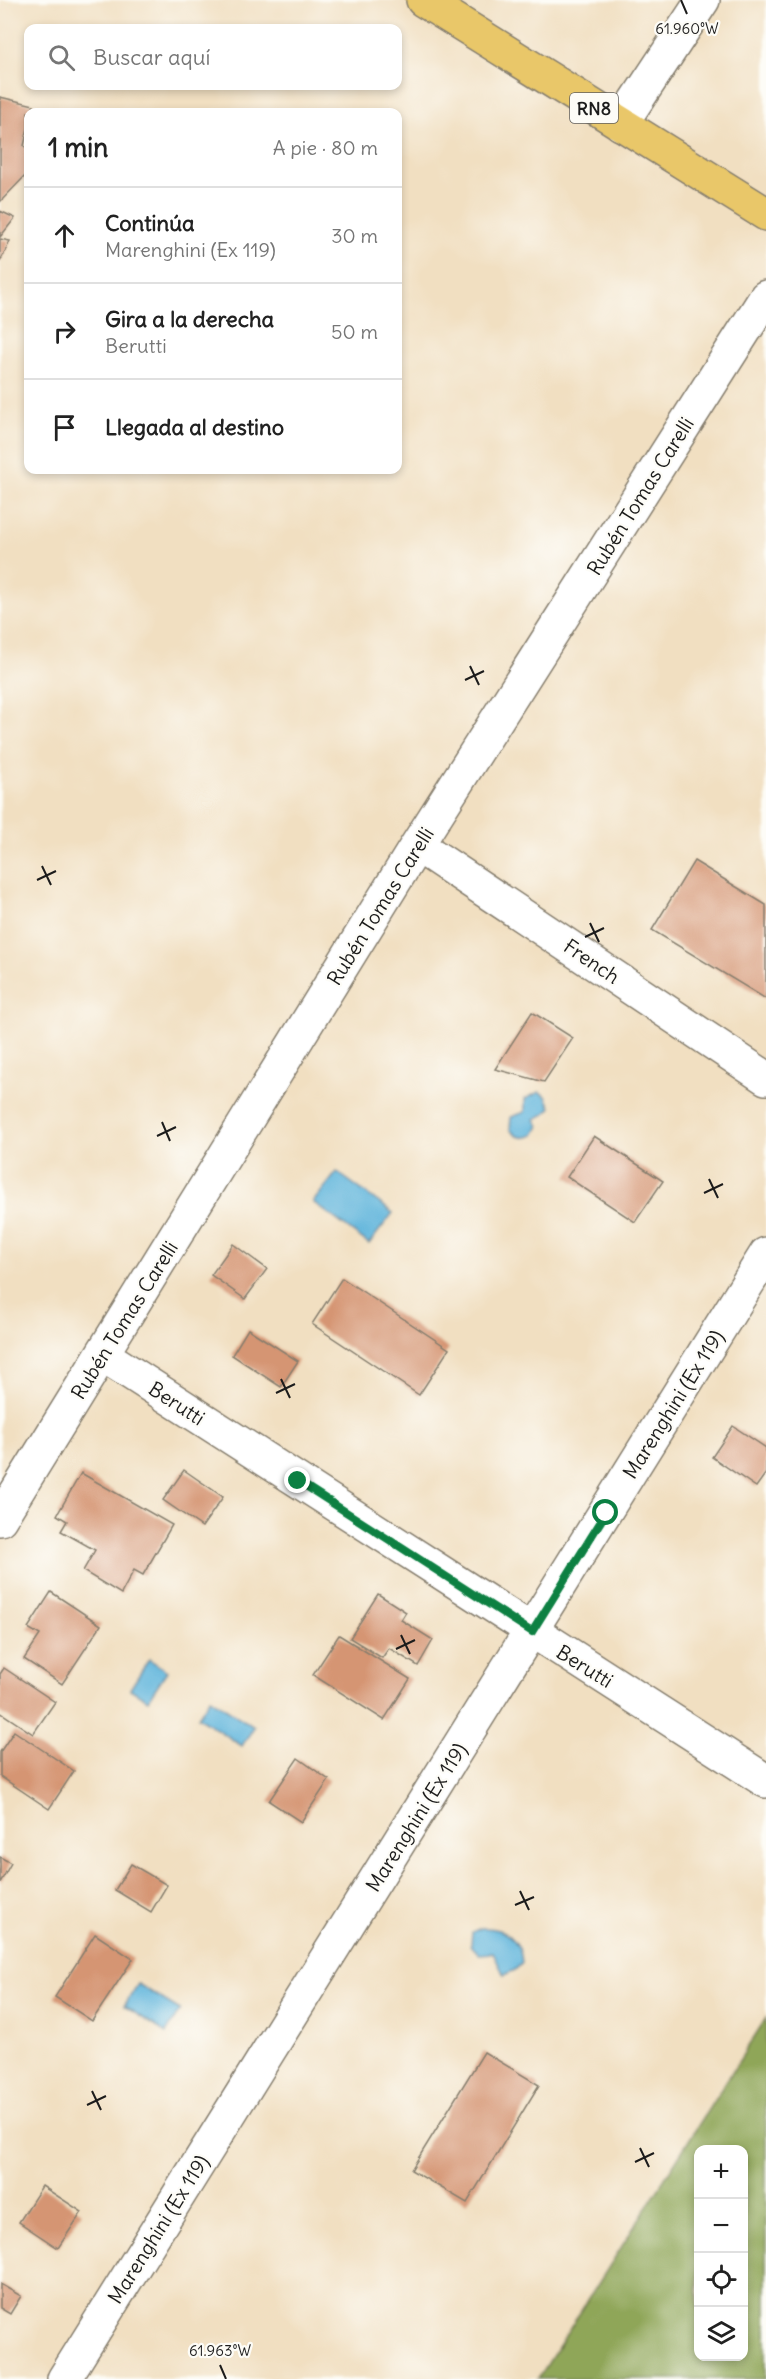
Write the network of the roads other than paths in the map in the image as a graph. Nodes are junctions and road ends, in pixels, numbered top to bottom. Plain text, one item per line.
1 (423, 0) edge
2 (703, 0) edge
3 (621, 124) junction
4 (766, 214) edge
5 (766, 297) edge
6 (417, 845) junction
7 (766, 1078) edge
8 (766, 1254) edge
9 (103, 1355) junction
10 (0, 1520) edge
11 (532, 1632) junction
12 (766, 1781) edge
13 (64, 2379) edge

1 - 3 highway, RN8
2 - 3 street
3 - 4 highway, RN8
5 - 6 street, Rubén Tomas Carelli
6 - 7 street, French
6 - 9 street, Rubén Tomas Carelli
8 - 11 street, Marenghini (Ex 119)
9 - 10 street, Rubén Tomas Carelli
9 - 11 street, Berutti
11 - 12 street, Berutti
11 - 13 street, Marenghini (Ex 119)

